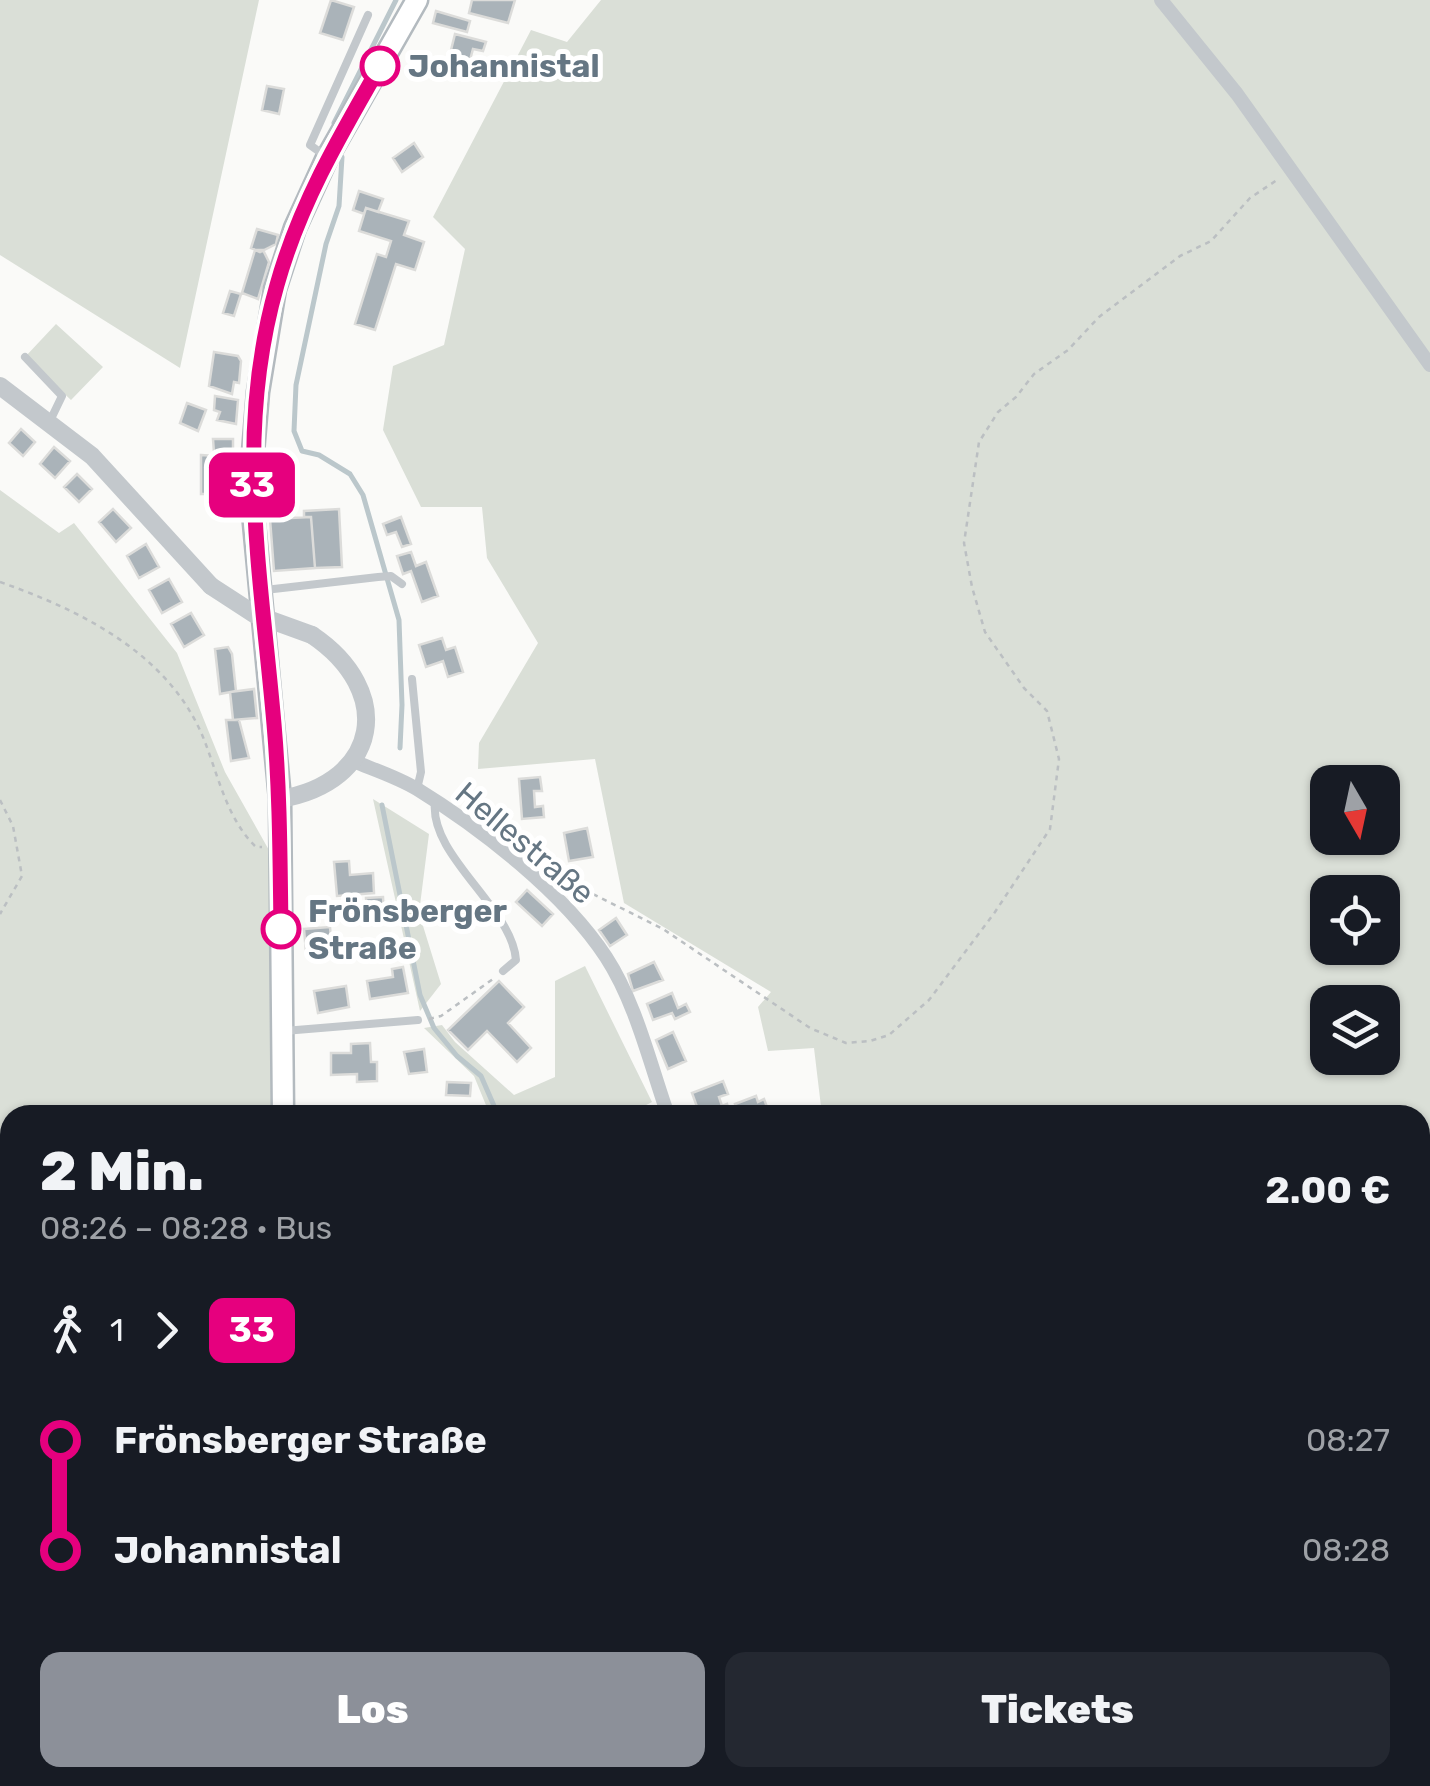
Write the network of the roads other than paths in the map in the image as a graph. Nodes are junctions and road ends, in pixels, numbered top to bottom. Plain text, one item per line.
1 (417, 0) edge
2 (1161, 0) edge
3 (368, 14) dead end
4 (327, 158) junction
5 (25, 358) dead end
6 (1430, 365) edge
7 (0, 386) edge
8 (49, 423) junction
9 (402, 584) dead end
10 (261, 591) junction
11 (412, 679) dead end
12 (353, 762) junction
13 (417, 790) junction
14 (280, 799) junction
15 (435, 802) junction
16 (503, 972) road end
17 (418, 1020) dead end
18 (280, 1032) junction
19 (283, 1105) edge
20 (664, 1105) edge

1 - 4 main road
2 - 6 street
3 - 4 lane
4 - 10 main road
5 - 8 lane
7 - 8 street
8 - 12 street, bridge
9 - 10 lane
10 - 14 main road
11 - 13 lane
12 - 13 street, Hellestraße
12 - 14 street
13 - 15 street, Hellestraße
14 - 18 main road
15 - 16 lane
15 - 20 street, Hellestraße
17 - 18 lane
18 - 19 main road

